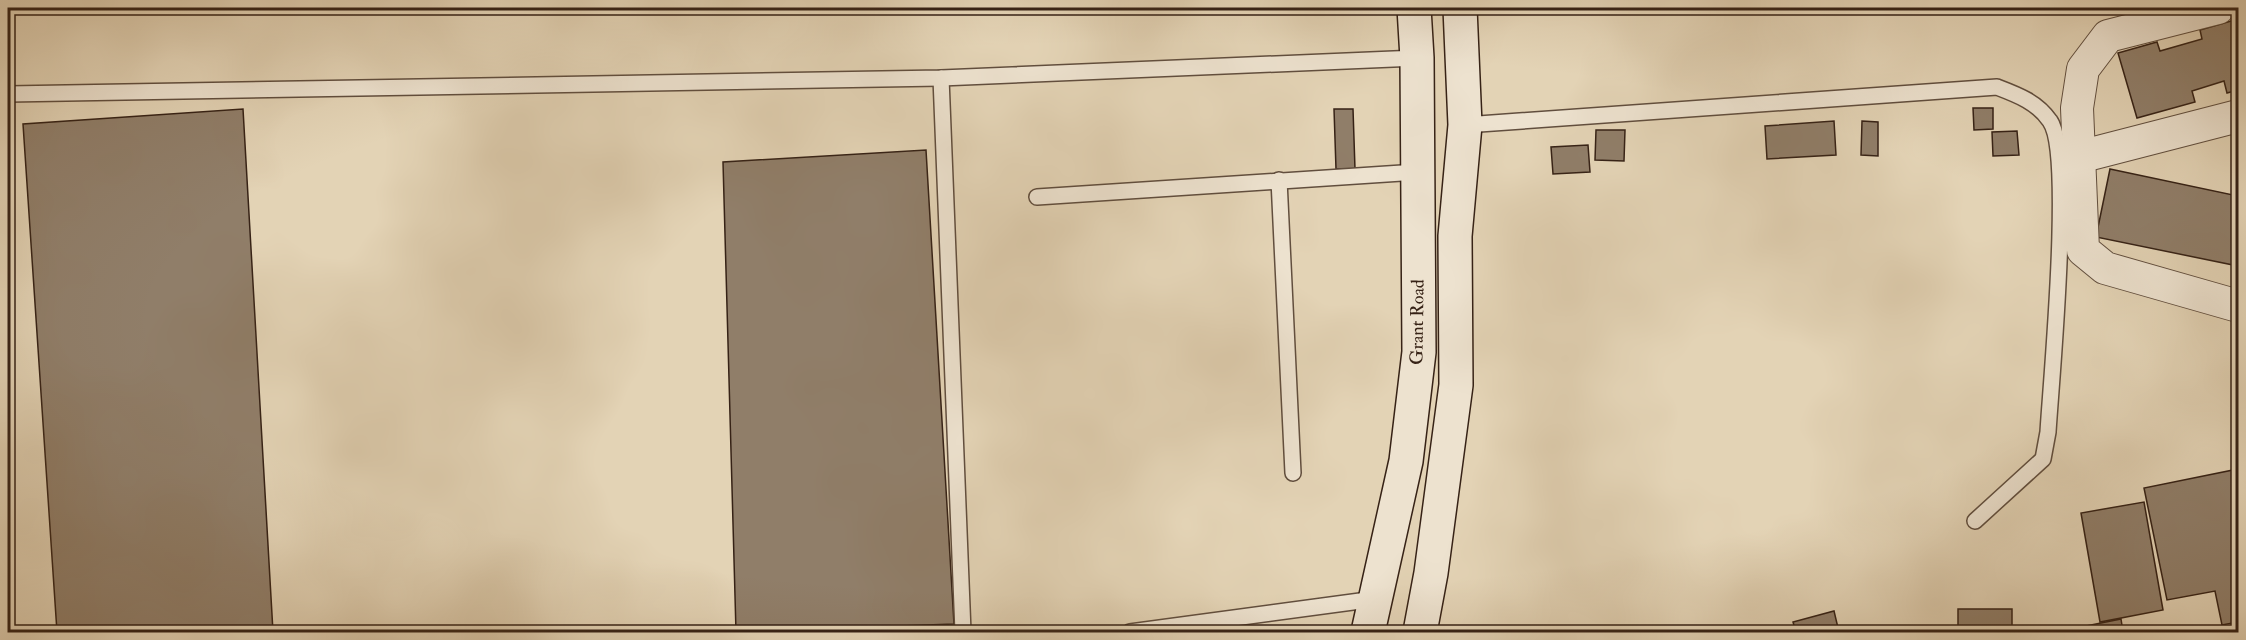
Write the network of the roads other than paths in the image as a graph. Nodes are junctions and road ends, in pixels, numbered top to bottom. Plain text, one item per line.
1 (1414, 8) edge
2 (1460, 8) edge
3 (2218, 8) edge
4 (1417, 58) junction
5 (941, 78) junction
6 (8, 94) edge
7 (2238, 116) edge
8 (1465, 125) junction
9 (2079, 157) junction
10 (1417, 171) junction
11 (1279, 180) junction
12 (1037, 197) dead end
13 (2238, 306) edge
14 (1293, 473) dead end
15 (1975, 521) dead end
16 (1375, 599) junction
17 (963, 633) edge
18 (1130, 633) edge
19 (1368, 633) edge
20 (1420, 633) edge

1 - 4 main road, Grant Road
2 - 8 main road
3 - 9 street
4 - 5 lane
4 - 10 main road, Grant Road
5 - 6 lane
5 - 17 lane
7 - 9 street
8 - 15 lane
8 - 20 main road
9 - 13 street
10 - 11 lane
10 - 16 main road, Grant Road
11 - 12 lane
11 - 14 lane
16 - 18 lane
16 - 19 main road, Grant Road

